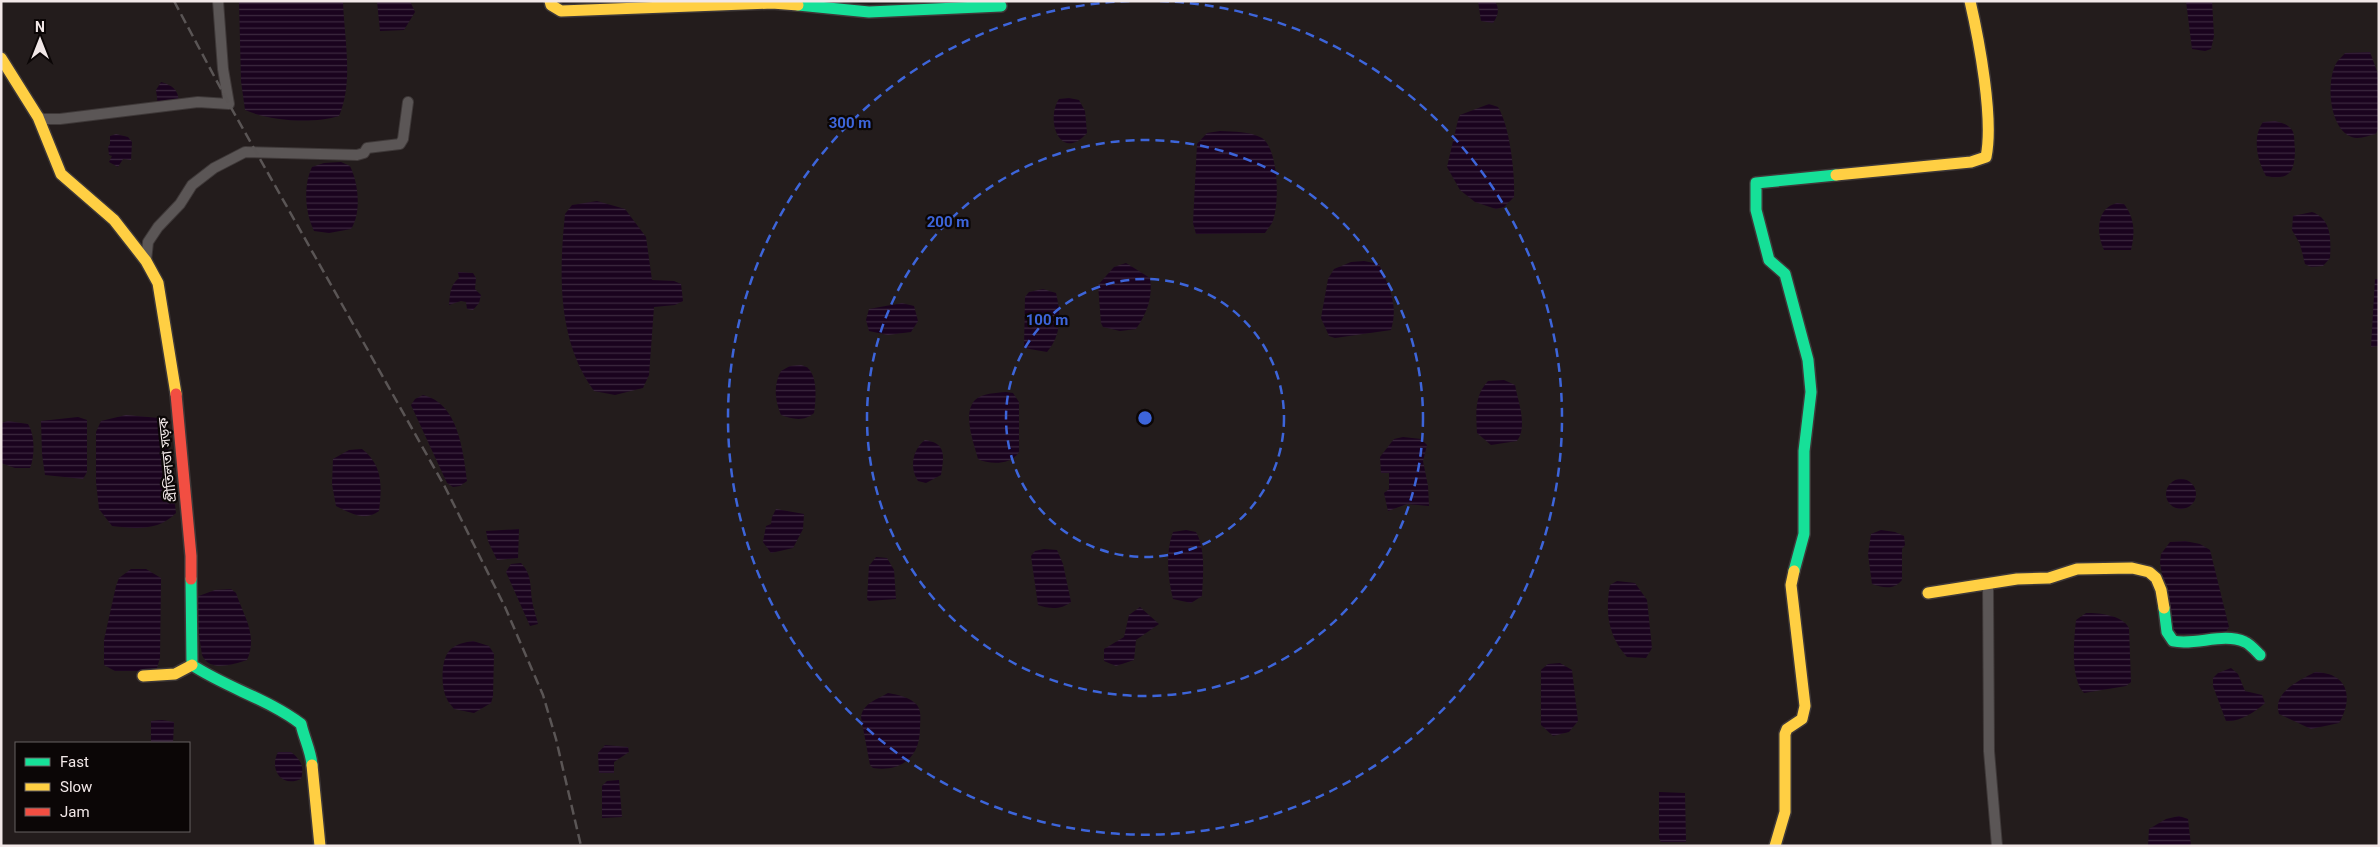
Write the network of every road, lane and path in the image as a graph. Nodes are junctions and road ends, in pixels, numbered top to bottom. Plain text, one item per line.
1 (218, 1) edge
2 (550, 1) edge
3 (1970, 1) edge
4 (900, 5) edge
5 (1001, 6) dead end
6 (1, 58) edge
7 (408, 102) dead end
8 (38, 116) junction
9 (146, 261) junction
10 (1988, 583) junction
11 (1928, 593) dead end
12 (2260, 655) dead end
13 (192, 665) junction
14 (143, 676) dead end
15 (320, 846) edge
16 (1775, 846) edge
17 (1997, 846) edge

1 - 8 street
2 - 4 street
3 - 16 street
4 - 5 street
6 - 8 street, প্রীতিলতা সড়ক
7 - 9 street
8 - 9 street, প্রীতিলতা সড়ক
9 - 13 street, প্রীতিলতা সড়ক
10 - 11 street
10 - 12 street
10 - 17 street
13 - 14 street
13 - 15 street

